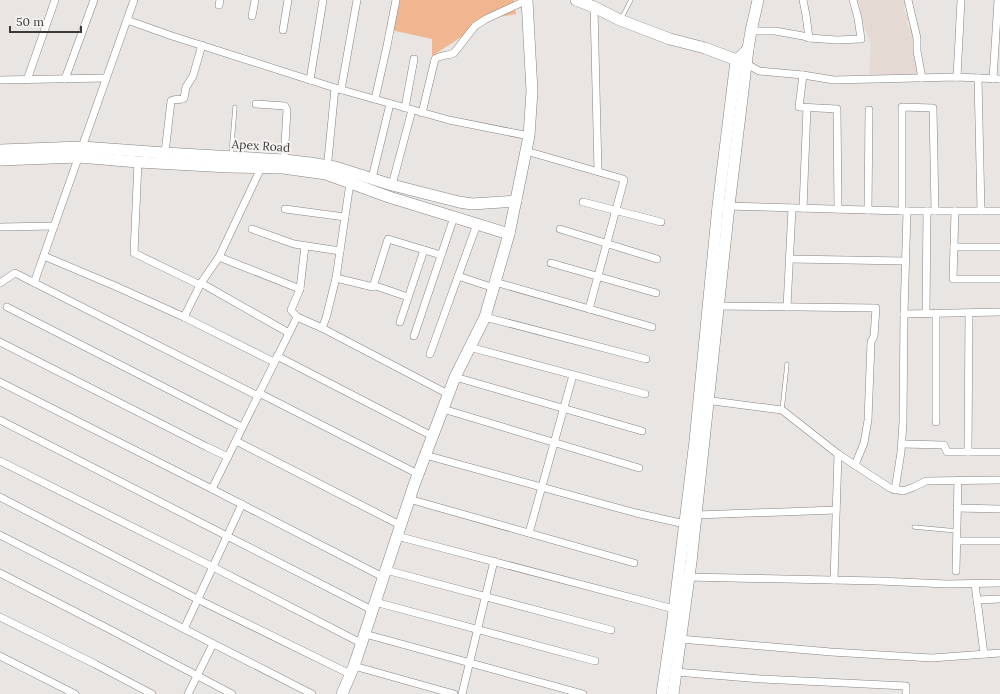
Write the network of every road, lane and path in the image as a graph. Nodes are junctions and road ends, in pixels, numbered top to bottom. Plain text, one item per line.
1 (54, 0) edge
2 (94, 0) edge
3 (134, 0) edge
4 (255, 0) edge
5 (288, 0) edge
6 (323, 0) edge
7 (357, 0) edge
8 (396, 0) edge
9 (527, 0) edge
10 (579, 0) edge
11 (631, 0) edge
12 (758, 0) edge
13 (803, 0) edge
14 (852, 0) edge
15 (908, 0) edge
16 (961, 0) edge
17 (998, 0) edge
18 (594, 7) junction
19 (252, 16) dead end
20 (127, 20) junction
21 (620, 20) junction
22 (283, 30) dead end
23 (751, 31) junction
24 (808, 38) junction
25 (202, 45) junction
26 (414, 59) dead end
27 (741, 62) junction
28 (803, 75) junction
29 (958, 77) junction
30 (106, 78) junction
31 (922, 78) junction
32 (978, 78) junction
33 (65, 79) junction
34 (997, 79) edge
35 (0, 80) edge
36 (27, 80) junction
37 (310, 80) junction
38 (338, 89) junction
39 (375, 100) junction
40 (256, 104) dead end
41 (390, 104) junction
42 (235, 107) dead end
43 (807, 108) junction
44 (409, 109) junction
45 (869, 110) dead end
46 (422, 113) junction
47 (529, 136) junction
48 (0, 150) edge
49 (526, 150) junction
50 (80, 152) junction
51 (165, 153) junction
52 (231, 156) junction
53 (0, 160) edge
54 (284, 160) junction
55 (138, 162) junction
56 (261, 168) junction
57 (327, 170) junction
58 (598, 171) junction
59 (372, 178) junction
60 (350, 183) junction
61 (392, 185) junction
62 (516, 201) junction
63 (583, 202) dead end
64 (723, 206) junction
65 (792, 208) junction
66 (804, 208) junction
67 (285, 209) dead end
68 (838, 209) junction
69 (868, 210) junction
70 (1000, 210) edge
71 (616, 211) junction
72 (904, 211) junction
73 (931, 211) junction
74 (955, 211) junction
75 (981, 211) junction
76 (345, 217) junction
77 (454, 217) junction
78 (661, 222) dead end
79 (477, 224) junction
80 (54, 226) junction
81 (0, 227) edge
82 (252, 229) dead end
83 (560, 229) dead end
84 (509, 234) junction
85 (607, 243) junction
86 (305, 246) junction
87 (1000, 247) edge
88 (954, 248) junction
89 (424, 250) junction
90 (340, 251) junction
91 (441, 255) junction
92 (44, 256) junction
93 (219, 257) junction
94 (657, 259) dead end
95 (790, 259) junction
96 (905, 261) junction
97 (551, 263) dead end
98 (458, 276) junction
99 (598, 276) junction
100 (336, 278) junction
101 (1000, 279) edge
102 (0, 283) edge
103 (34, 283) junction
104 (201, 283) junction
105 (373, 285) junction
106 (494, 285) junction
107 (300, 289) junction
108 (656, 293) dead end
109 (408, 297) junction
110 (713, 306) junction
111 (7, 307) dead end
112 (788, 307) junction
113 (589, 309) junction
114 (1000, 312) edge
115 (926, 313) junction
116 (936, 313) junction
117 (969, 313) junction
118 (904, 314) junction
119 (184, 317) junction
120 (297, 317) junction
121 (485, 318) junction
122 (400, 322) dead end
123 (652, 326) dead end
124 (322, 328) junction
125 (289, 332) junction
126 (414, 336) dead end
127 (0, 342) edge
128 (469, 347) junction
129 (430, 354) dead end
130 (276, 359) junction
131 (646, 359) dead end
132 (786, 364) dead end
133 (573, 375) junction
134 (455, 377) junction
135 (0, 382) edge
136 (448, 394) junction
137 (645, 394) dead end
138 (259, 395) junction
139 (704, 399) junction
140 (563, 408) junction
141 (443, 409) junction
142 (782, 410) junction
143 (0, 420) edge
144 (936, 422) dead end
145 (242, 427) junction
146 (642, 430) dead end
147 (432, 436) junction
148 (236, 441) junction
149 (554, 442) junction
150 (902, 444) junction
151 (968, 452) junction
152 (1000, 452) edge
153 (838, 454) junction
154 (425, 455) junction
155 (228, 457) junction
156 (0, 461) edge
157 (855, 465) junction
158 (639, 468) dead end
159 (418, 474) junction
160 (958, 480) junction
161 (1000, 480) edge
162 (541, 487) junction
163 (212, 489) junction
164 (895, 490) junction
165 (0, 497) edge
166 (409, 499) junction
167 (242, 504) junction
168 (958, 508) junction
169 (1000, 509) edge
170 (836, 510) junction
171 (696, 516) junction
172 (685, 524) junction
173 (914, 528) dead end
174 (399, 530) junction
175 (957, 531) junction
176 (529, 533) junction
177 (0, 535) edge
178 (227, 536) junction
179 (957, 541) junction
180 (1000, 541) edge
181 (494, 561) junction
182 (634, 563) dead end
183 (213, 567) junction
184 (956, 571) dead end
185 (0, 573) edge
186 (385, 573) junction
187 (683, 577) junction
188 (834, 580) junction
189 (1000, 583) edge
190 (975, 584) junction
191 (485, 596) junction
192 (197, 599) junction
193 (1000, 599) edge
194 (977, 600) junction
195 (374, 606) junction
196 (674, 609) junction
197 (0, 616) edge
198 (184, 629) junction
199 (477, 630) junction
200 (611, 630) dead end
201 (363, 639) junction
202 (680, 639) junction
203 (213, 644) junction
204 (1000, 653) edge
205 (984, 654) junction
206 (0, 656) edge
207 (595, 661) dead end
208 (469, 663) junction
209 (352, 670) junction
210 (676, 672) junction
211 (197, 676) junction
212 (74, 694) edge
213 (152, 694) edge
214 (188, 694) edge
215 (232, 694) edge
216 (312, 694) edge
217 (342, 694) edge
218 (454, 694) edge
219 (462, 694) edge
220 (583, 694) edge
221 (662, 694) edge
222 (673, 694) edge
223 (906, 694) edge

1 - 36 street
2 - 33 street
3 - 20 street
4 - 19 street
5 - 22 street
6 - 37 street
7 - 38 street
8 - 39 street
9 - 46 street
9 - 47 street
10 - 18 street
11 - 21 lane
12 - 23 street
13 - 24 street
14 - 24 street
15 - 31 street
16 - 29 street
17 - 34 street
18 - 21 street
18 - 58 street
20 - 25 street
20 - 30 street
21 - 27 street
23 - 24 street
23 - 27 street
25 - 37 street
25 - 51 street
26 - 44 street
27 - 28 street
27 - 64 street
28 - 31 street
28 - 43 street
29 - 31 street
29 - 32 street
30 - 33 street
30 - 50 street
32 - 34 street
32 - 75 street
33 - 36 street
35 - 36 street
37 - 38 street
38 - 39 street
38 - 57 street
39 - 41 street
40 - 54 street
41 - 44 street
41 - 59 street
42 - 52 lane
43 - 66 street
43 - 68 street
44 - 46 street
44 - 61 street
45 - 69 street
46 - 47 street
47 - 49 street
48 - 50 street, Apex Road
49 - 58 street
49 - 62 street
50 - 51 street, Apex Road
50 - 53 street, Apex Road
50 - 55 street, Apex Road
50 - 80 street
51 - 52 street, Apex Road
52 - 54 street, Apex Road
54 - 57 street, Apex Road
55 - 56 street, Apex Road
55 - 104 street
56 - 57 street, Apex Road
56 - 93 street
57 - 59 street, Apex Road
57 - 60 street, Apex Road
58 - 71 street
59 - 61 street, Apex Road
60 - 76 street
60 - 77 street, Apex Road
61 - 62 street, Apex Road
62 - 84 street
63 - 71 street
64 - 65 street
64 - 110 street
65 - 66 street
65 - 95 street
66 - 68 street
67 - 76 street
68 - 69 street
69 - 72 street
70 - 75 street
71 - 78 street
71 - 85 street
72 - 73 street
72 - 73 street
72 - 96 street
73 - 74 street
73 - 115 street
74 - 75 street
74 - 88 street
76 - 90 street
77 - 79 street, Apex Road
77 - 91 street
79 - 84 street, Apex Road
79 - 98 street
80 - 81 street
80 - 92 street
82 - 86 street
83 - 85 street
84 - 106 street
85 - 94 street
85 - 99 street
86 - 90 street
86 - 107 street
87 - 88 street
88 - 101 street
89 - 91 street
89 - 105 street
89 - 109 street
90 - 100 street
91 - 126 street
92 - 103 street
92 - 119 street
93 - 104 street
93 - 107 street
95 - 96 street
95 - 112 street
96 - 118 street
97 - 99 street
98 - 106 street
98 - 129 street
99 - 108 street
99 - 113 street
100 - 105 street
100 - 124 street
102 - 103 street
103 - 138 street
104 - 119 street
104 - 125 street
105 - 109 street
106 - 113 street
106 - 121 street
107 - 120 street
109 - 122 street
110 - 112 street
110 - 139 street
111 - 145 street
112 - 157 street
113 - 123 street
114 - 117 street
115 - 116 street
115 - 118 street
116 - 117 street
116 - 144 street
117 - 151 street
118 - 150 street
119 - 130 street
120 - 124 street
120 - 125 street
121 - 128 street
121 - 131 street
124 - 136 street
125 - 130 street
127 - 155 street
128 - 133 street
128 - 134 street
130 - 138 street
130 - 147 street
132 - 142 lane
133 - 137 street
133 - 140 street
134 - 136 street
134 - 140 street
135 - 163 street
136 - 141 street
138 - 145 street
138 - 159 street
139 - 142 street
139 - 171 street
139 - 172 street
140 - 146 street
140 - 149 street
141 - 147 street
141 - 149 street
142 - 153 street
143 - 178 street
145 - 148 street
147 - 154 street
148 - 155 street
148 - 174 street
149 - 158 street
149 - 162 street
150 - 151 street
150 - 164 street
151 - 152 street
153 - 157 street
153 - 170 street
154 - 159 street
154 - 162 street
155 - 163 street
156 - 183 street
157 - 164 street
159 - 166 street
160 - 161 street
160 - 164 street
160 - 168 street
162 - 172 street
162 - 176 street
163 - 167 street
165 - 192 street
166 - 174 street
166 - 176 street
167 - 178 street
167 - 186 street
168 - 169 street
168 - 175 street
170 - 171 street
170 - 188 street
171 - 187 street
172 - 187 street
173 - 175 lane
174 - 181 street
174 - 186 street
175 - 179 street
176 - 182 street
177 - 198 street
178 - 183 street
178 - 195 street
179 - 180 street
179 - 184 street
181 - 191 street
181 - 196 street
183 - 192 street
183 - 201 street
185 - 211 street
186 - 191 street
186 - 195 street
187 - 188 street
187 - 196 street
187 - 202 street
188 - 190 street
189 - 190 street
190 - 194 street
191 - 199 street
191 - 200 street
192 - 198 street
192 - 209 street
193 - 194 street
194 - 205 street
195 - 199 street
195 - 201 street
196 - 221 street
197 - 213 street
198 - 203 street
199 - 207 street
199 - 208 street
201 - 208 street
201 - 209 street
202 - 205 street
202 - 210 street
203 - 211 street
203 - 216 street
204 - 205 street
206 - 212 street
208 - 219 street
208 - 220 street
209 - 217 street
209 - 218 street
210 - 222 street
210 - 223 street
211 - 214 street
211 - 215 street

